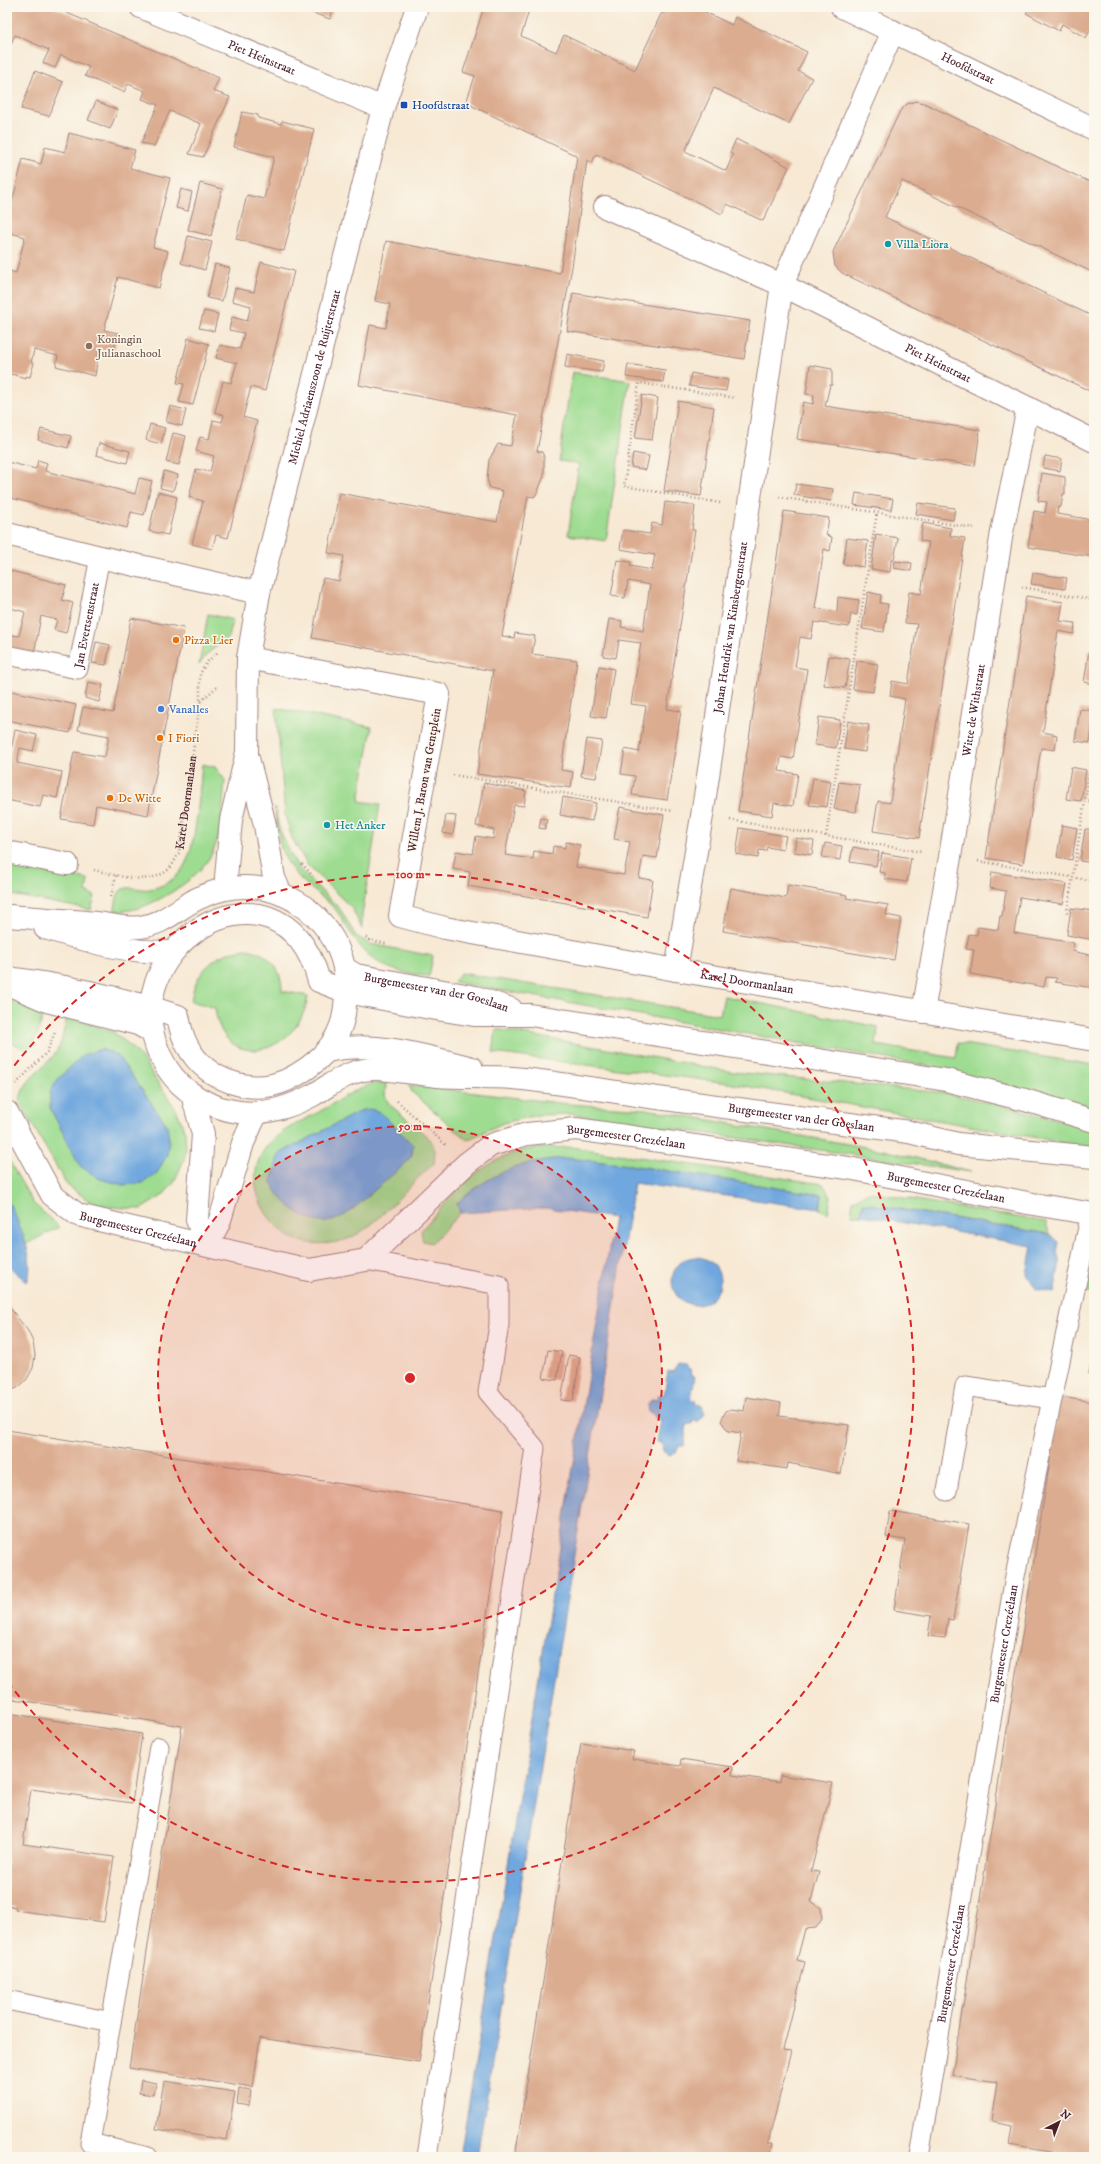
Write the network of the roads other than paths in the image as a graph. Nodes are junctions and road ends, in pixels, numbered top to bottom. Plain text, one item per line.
1 (141, 7) edge
2 (417, 7) edge
3 (842, 7) edge
4 (894, 31) junction
5 (383, 108) junction
6 (1094, 129) edge
7 (605, 207) dead end
8 (782, 285) junction
9 (1028, 408) junction
10 (1094, 441) edge
11 (7, 534) edge
12 (100, 557) junction
13 (259, 592) junction
14 (7, 655) edge
15 (248, 658) junction
16 (247, 752) junction
17 (7, 852) edge
18 (67, 864) dead end
19 (225, 889) junction
20 (281, 894) junction
21 (8, 916) edge
22 (400, 916) joint
23 (213, 920) junction
24 (173, 952) junction
25 (344, 968) junction
26 (676, 970) junction
27 (7, 978) edge
28 (7, 984) edge
29 (346, 992) junction
30 (152, 1007) junction
31 (923, 1012) junction
32 (530, 1015) junction
33 (152, 1032) junction
34 (1094, 1040) edge
35 (327, 1050) junction
36 (512, 1078) junction
37 (274, 1085) junction
38 (192, 1094) junction
39 (7, 1112) edge
40 (257, 1112) junction
41 (1094, 1121) edge
42 (1094, 1157) edge
43 (1092, 1214) edge
44 (206, 1245) junction
45 (366, 1260) junction
46 (1052, 1399) junction
47 (947, 1491) dead end
48 (159, 1747) dead end
49 (7, 2000) edge
50 (111, 2022) junction
51 (148, 2157) edge
52 (427, 2157) edge
53 (919, 2157) edge

1 - 5 street, Piet Heinstraat
2 - 5 street, Michiel Adriaenszoon de Ruijterstraat
3 - 4 street, Hoofdstraat
4 - 6 street, Hoofdstraat
4 - 8 street
5 - 13 street, Michiel Adriaenszoon de Ruijterstraat
7 - 8 street, Piet Heinstraat
8 - 9 street, Piet Heinstraat
8 - 26 street, Johan Hendrik van Kinsbergenstraat
9 - 10 street, Piet Heinstraat
9 - 31 street, Witte de Withstraat
11 - 12 street
12 - 13 street
12 - 14 lane, Jan Evertsenstraat
13 - 15 street, Michiel Adriaenszoon de Ruijterstraat
15 - 16 street, Michiel Adriaenszoon de Ruijterstraat
15 - 22 street, Willem J. Baron van Gentplein
16 - 19 street, Michiel Adriaenszoon de Ruijterstraat
16 - 20 street, Michiel Adriaenszoon de Ruijterstraat
17 - 18 street
19 - 20 street
19 - 21 street
19 - 23 street, Michiel Adriaenszoon de Ruijterstraat
20 - 25 street
21 - 24 street
22 - 26 street, Karel Doormanlaan
23 - 24 street, Burgemeester van der Goeslaan
23 - 29 street, Burgemeester van der Goeslaan
24 - 30 street, Burgemeester van der Goeslaan
25 - 29 street
25 - 32 street, Burgemeester van der Goeslaan
26 - 31 street, Karel Doormanlaan
27 - 30 street
28 - 33 street
29 - 32 street, Burgemeester van der Goeslaan
29 - 35 street
30 - 33 street, Burgemeester van der Goeslaan
30 - 37 street
31 - 34 street, Karel Doormanlaan
32 - 41 street, Burgemeester van der Goeslaan
33 - 38 street, Burgemeester van der Goeslaan
35 - 36 street, Burgemeester van der Goeslaan
35 - 37 street
36 - 40 street, Burgemeester van der Goeslaan
36 - 42 street, Burgemeester van der Goeslaan
37 - 40 street, Burgemeester Crezéelaan
38 - 40 street, Burgemeester van der Goeslaan
38 - 44 street, Burgemeester Crezéelaan
39 - 44 street, Burgemeester Crezéelaan
40 - 44 street, Burgemeester Crezéelaan
43 - 45 street, Burgemeester Crezéelaan
43 - 46 lane, Burgemeester Crezéelaan
44 - 45 street, Burgemeester Crezéelaan
45 - 52 lane
46 - 47 lane
46 - 53 lane, Burgemeester Crezéelaan
48 - 50 lane
49 - 50 lane
50 - 51 lane

